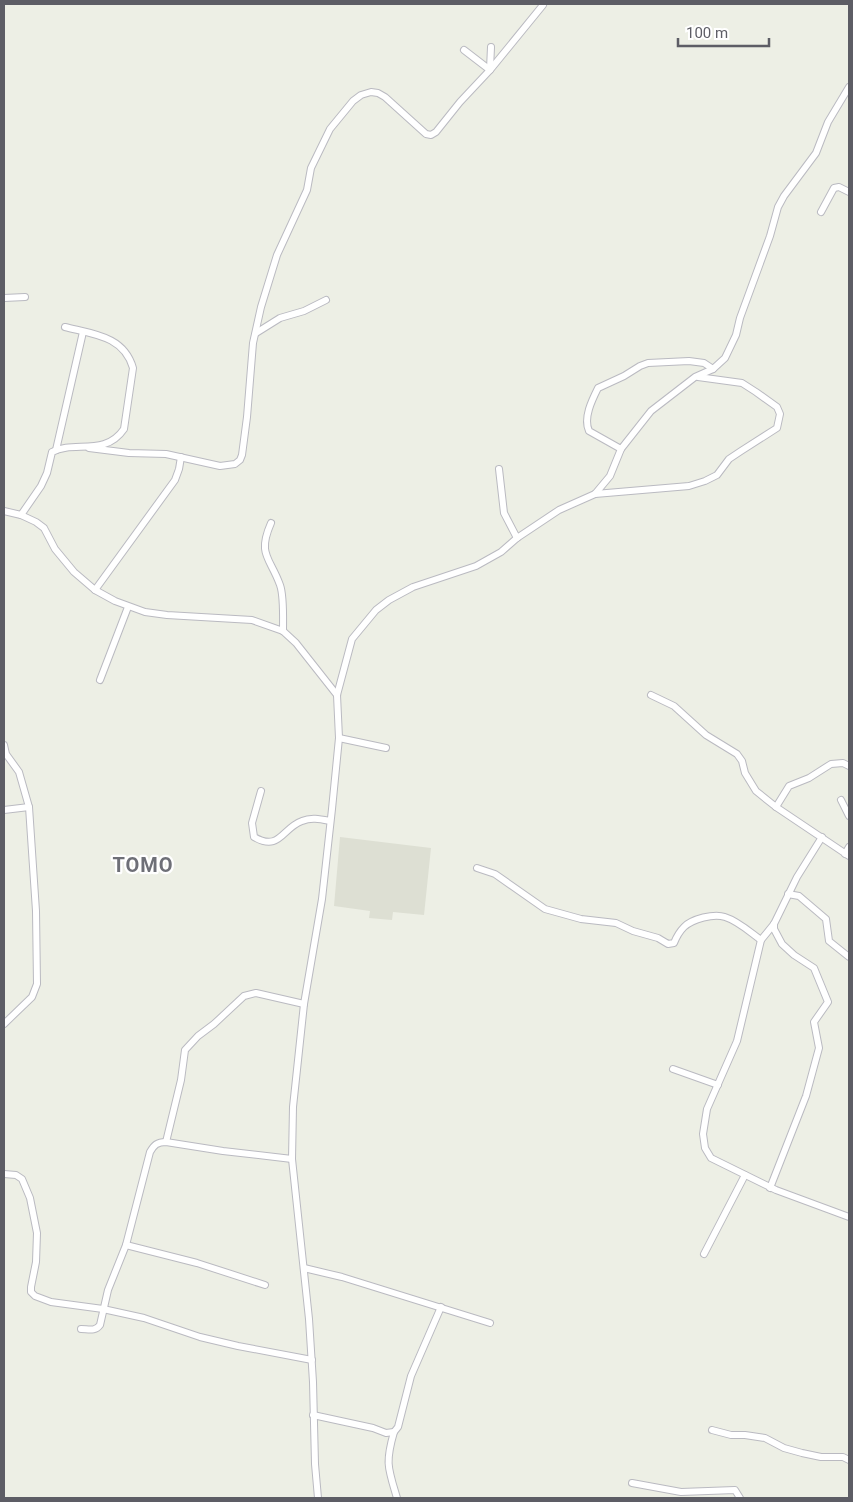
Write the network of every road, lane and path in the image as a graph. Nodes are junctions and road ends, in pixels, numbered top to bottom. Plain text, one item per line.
1 (543, 5) edge
2 (491, 47) dead end
3 (464, 50) dead end
4 (490, 70) junction
5 (849, 87) edge
6 (848, 190) edge
7 (821, 212) dead end
8 (25, 297) dead end
9 (4, 298) edge
10 (326, 300) dead end
11 (65, 327) dead end
12 (83, 332) junction
13 (256, 332) junction
14 (713, 369) junction
15 (695, 377) junction
16 (89, 448) junction
17 (622, 449) junction
18 (56, 450) junction
19 (181, 457) junction
20 (499, 469) dead end
21 (595, 494) junction
22 (4, 511) edge
23 (21, 515) junction
24 (272, 523) dead end
25 (517, 538) junction
26 (95, 590) junction
27 (128, 607) junction
28 (283, 632) junction
29 (100, 680) dead end
30 (337, 695) junction
31 (651, 695) dead end
32 (339, 738) junction
33 (4, 745) edge
34 (386, 748) dead end
35 (5, 754) edge
36 (849, 766) edge
37 (261, 791) dead end
38 (841, 800) dead end
39 (29, 807) junction
40 (776, 807) junction
41 (4, 810) edge
42 (849, 816) edge
43 (330, 820) junction
44 (822, 837) junction
45 (849, 847) edge
46 (847, 855) edge
47 (477, 868) dead end
48 (788, 894) junction
49 (774, 924) junction
50 (761, 940) junction
51 (849, 958) edge
52 (304, 1004) junction
53 (4, 1024) edge
54 (673, 1069) dead end
55 (718, 1085) junction
56 (166, 1142) junction
57 (292, 1159) junction
58 (4, 1174) edge
59 (745, 1175) junction
60 (770, 1188) junction
61 (849, 1217) edge
62 (126, 1245) junction
63 (704, 1254) dead end
64 (304, 1268) junction
65 (265, 1285) dead end
66 (441, 1307) junction
67 (103, 1309) junction
68 (490, 1323) dead end
69 (81, 1329) dead end
70 (312, 1360) junction
71 (313, 1415) junction
72 (712, 1430) dead end
73 (394, 1432) junction
74 (849, 1460) edge
75 (632, 1483) dead end
76 (318, 1498) edge
77 (397, 1498) edge
78 (740, 1498) edge

1 - 4 street
2 - 4 street
3 - 4 street
4 - 13 street
5 - 14 street
6 - 7 street
8 - 9 street
10 - 13 street
11 - 12 street
12 - 16 street
12 - 18 street
13 - 19 street
14 - 15 street
14 - 17 street
15 - 17 street
15 - 21 street
16 - 18 street
16 - 19 street
17 - 21 street
18 - 23 street
19 - 26 street
20 - 25 street
21 - 25 street
22 - 23 street
23 - 26 street
24 - 28 street
25 - 30 street
26 - 27 street
27 - 28 street
27 - 29 street
28 - 30 street
30 - 32 street
31 - 40 street
32 - 34 street
32 - 43 street
33 - 35 street
35 - 39 street
36 - 40 street
37 - 43 street
38 - 42 street
39 - 41 street
39 - 53 street
40 - 44 street
43 - 52 street
44 - 46 street
44 - 48 street
45 - 46 street
47 - 50 street
48 - 49 street
48 - 51 street
49 - 50 street
49 - 60 street
50 - 55 street
52 - 56 street
52 - 57 street
54 - 55 street
55 - 59 street
56 - 57 street
56 - 62 street
57 - 64 street
58 - 67 street
59 - 60 street
59 - 63 street
60 - 61 street
62 - 65 street
62 - 67 street
64 - 66 street
64 - 70 street
66 - 68 street
66 - 73 street
67 - 69 street
67 - 70 street
70 - 71 street
71 - 73 street
71 - 76 street
72 - 74 street
73 - 77 street
75 - 78 street

